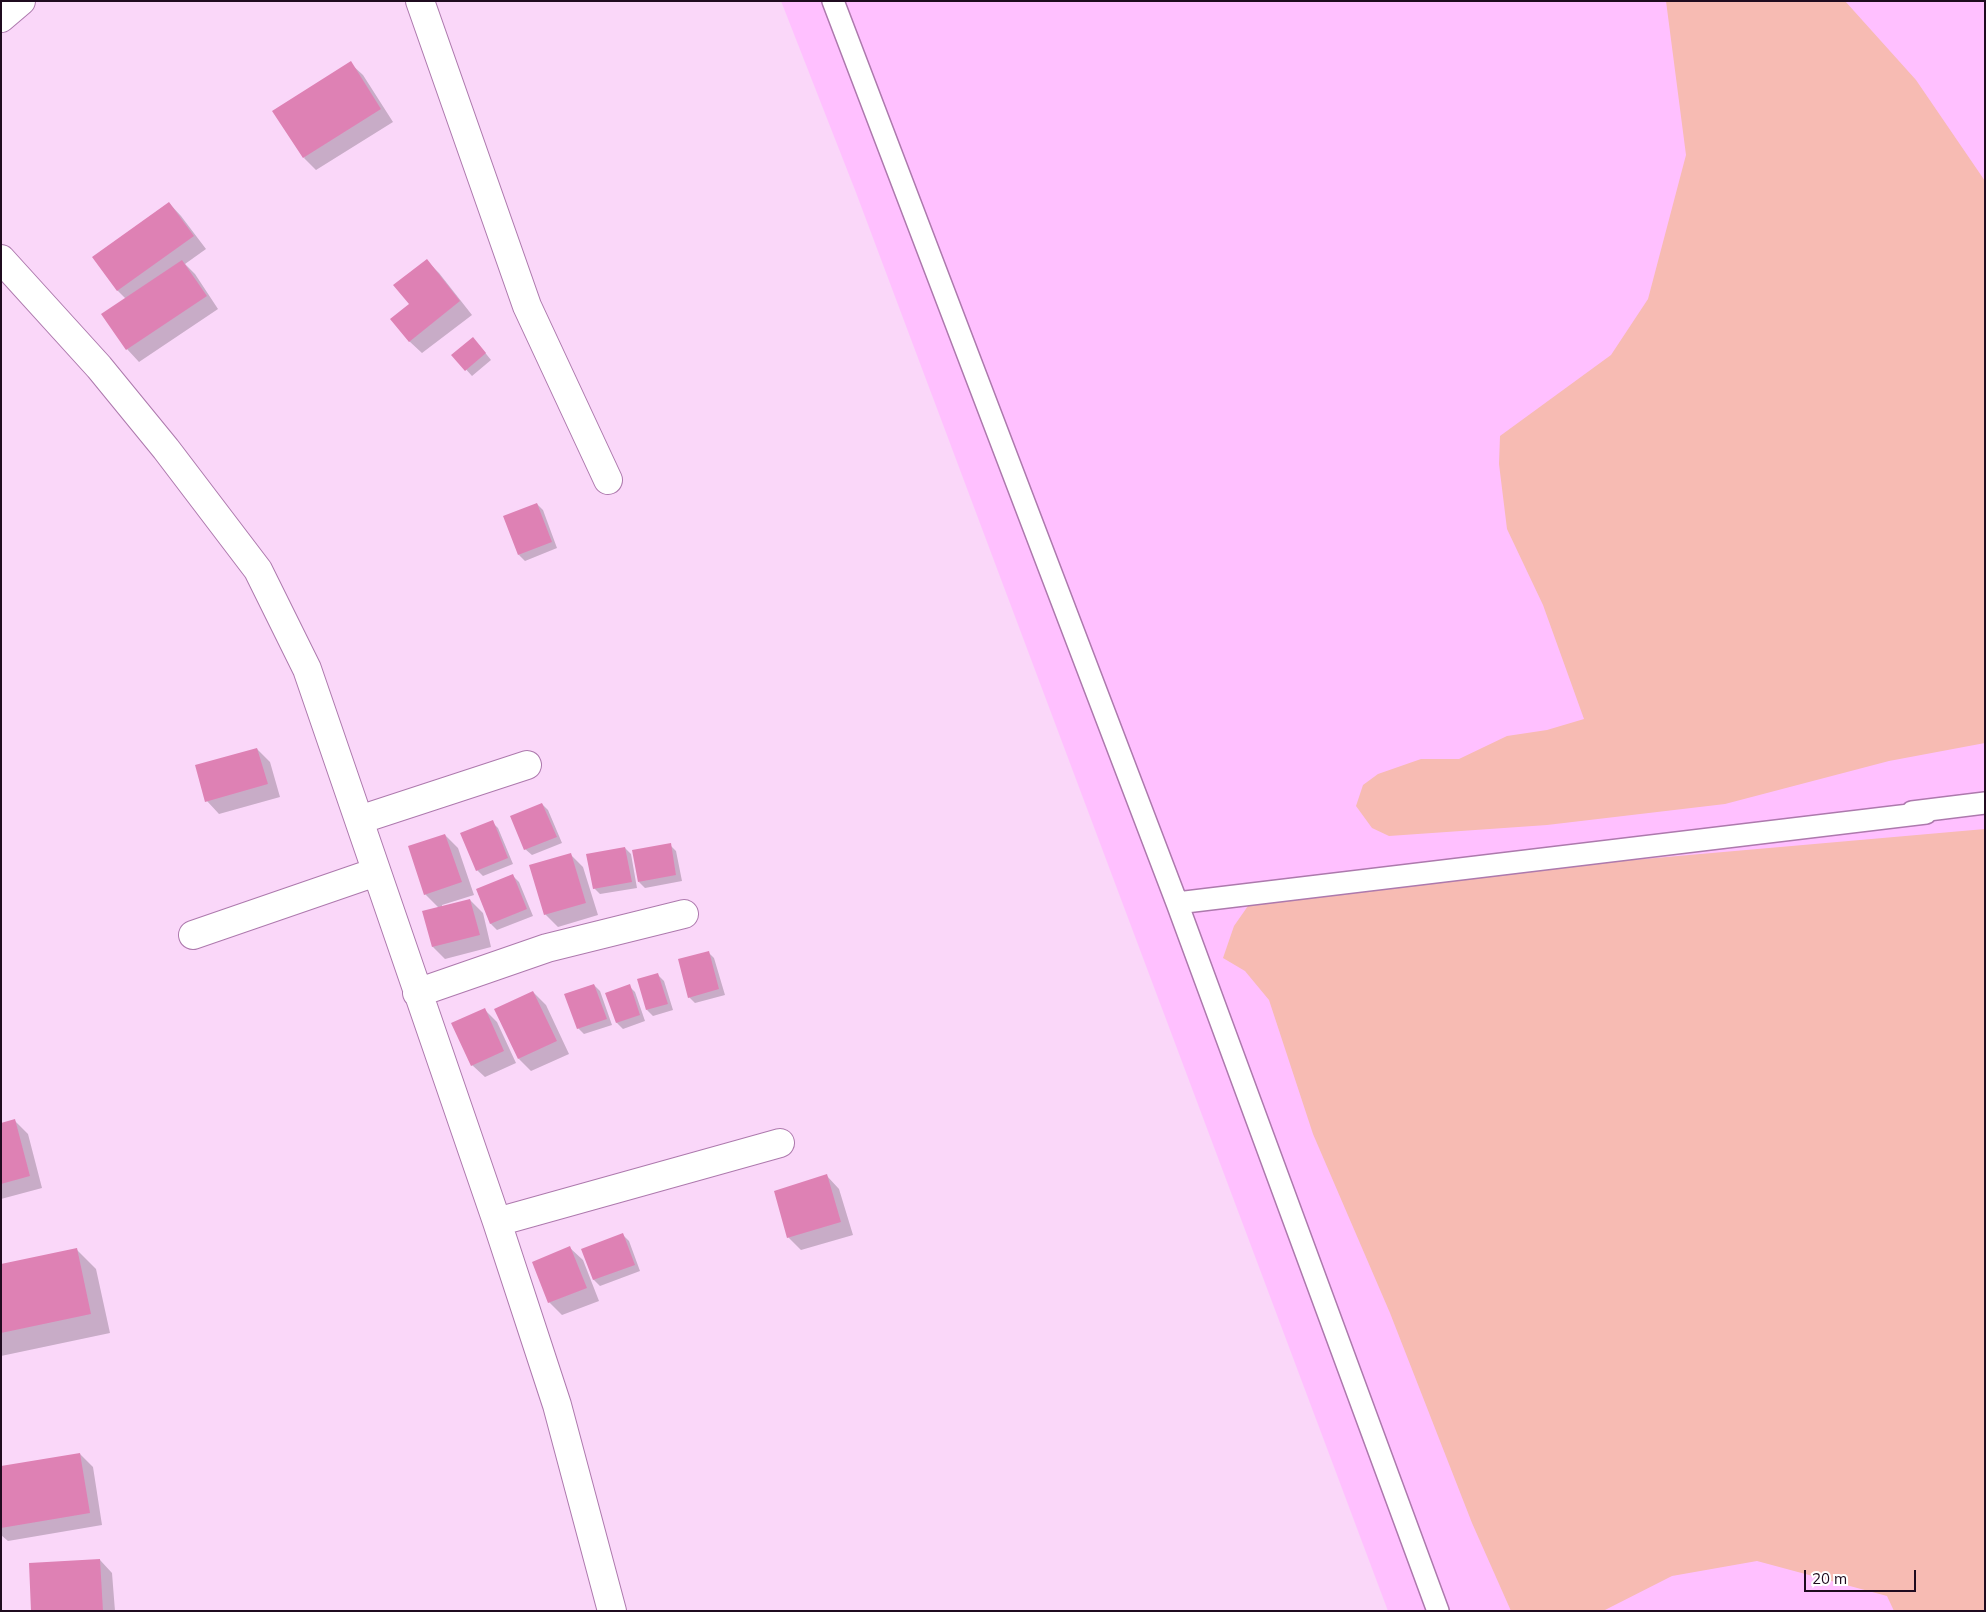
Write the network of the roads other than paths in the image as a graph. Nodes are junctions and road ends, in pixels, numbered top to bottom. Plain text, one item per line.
1 (21, 1) edge
2 (420, 1) edge
3 (833, 1) edge
4 (1, 18) edge
5 (1, 259) edge
6 (608, 480) dead end
7 (528, 764) dead end
8 (1985, 803) edge
9 (1926, 814) dead end
10 (359, 820) junction
11 (376, 872) junction
12 (1267, 892) junction
13 (1177, 903) junction
14 (684, 914) dead end
15 (193, 936) dead end
16 (417, 993) junction
17 (780, 1143) dead end
18 (497, 1222) junction
19 (612, 1611) edge
20 (1438, 1611) edge

1 - 4 street
2 - 6 street
3 - 13 lane
5 - 10 street
7 - 10 street
8 - 12 lane
9 - 12 lane
10 - 11 street
11 - 15 street
11 - 16 street
12 - 13 lane
13 - 20 lane
14 - 16 street
16 - 18 street
17 - 18 street
18 - 19 street

